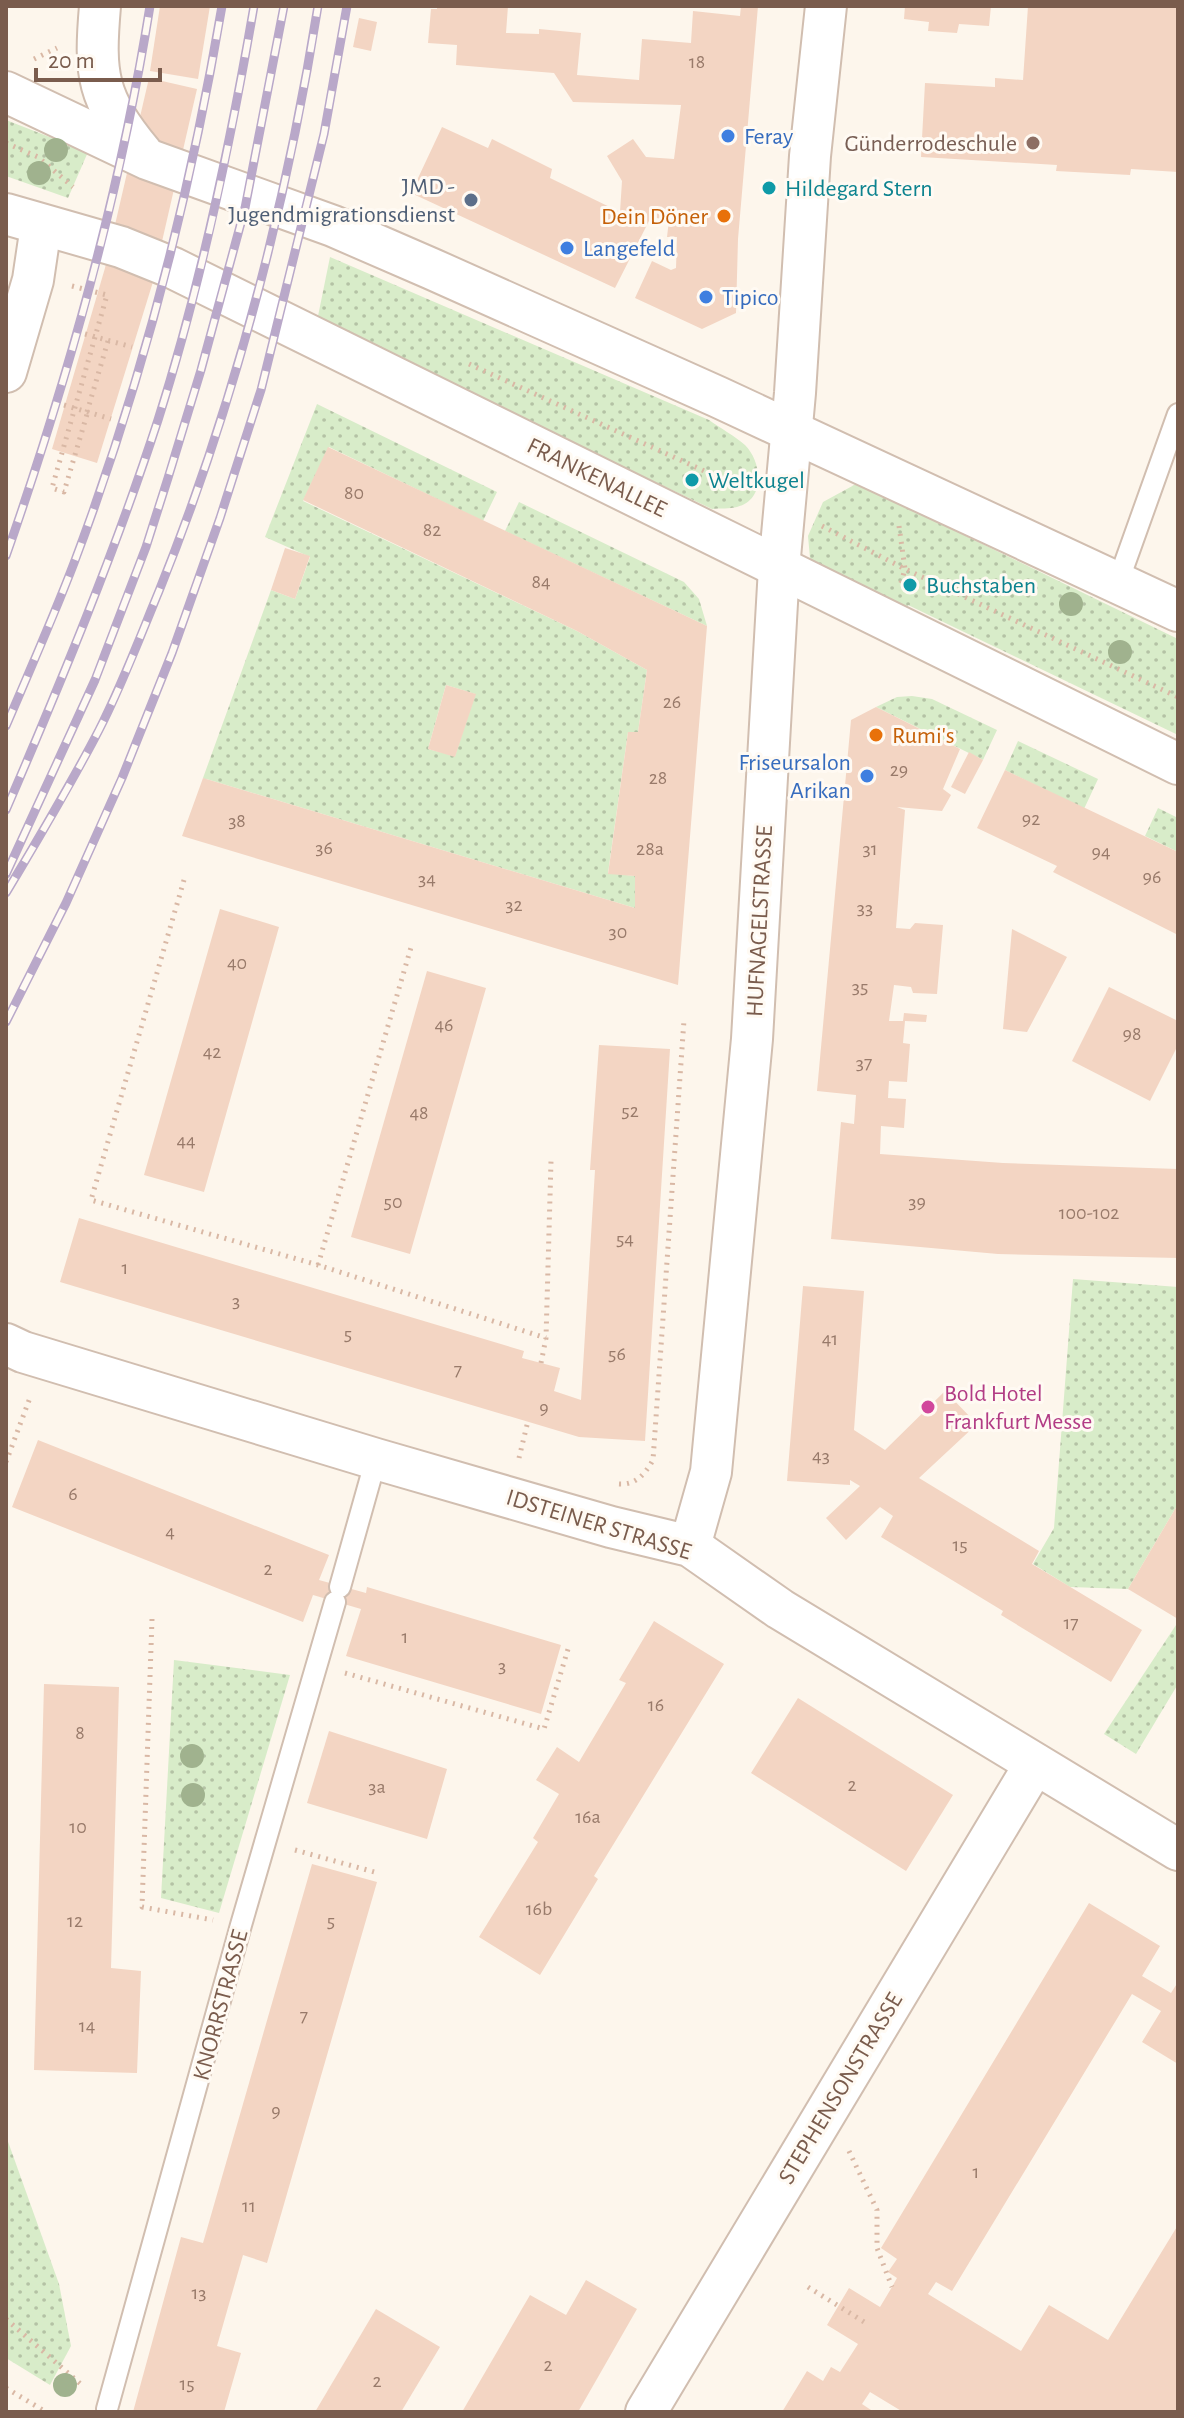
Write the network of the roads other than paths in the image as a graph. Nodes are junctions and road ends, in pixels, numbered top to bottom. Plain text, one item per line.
1 (100, 6) edge
2 (826, 6) edge
3 (6, 92) edge
4 (147, 159) junction
5 (24, 220) edge
6 (6, 372) edge
7 (1178, 414) edge
8 (791, 433) junction
9 (779, 568) junction
10 (1118, 582) junction
11 (1178, 611) edge
12 (1178, 764) edge
13 (6, 1344) edge
14 (376, 1459) junction
15 (690, 1546) junction
16 (1035, 1764) junction
17 (1178, 1850) edge
18 (107, 2409) road end
19 (646, 2412) edge

1 - 4 street
2 - 8 street, HUFNAGELSTRASSE
3 - 4 street
4 - 8 street
5 - 6 street
5 - 9 street, FRANKENALLEE
7 - 10 lane
8 - 9 street, HUFNAGELSTRASSE
8 - 10 street
9 - 12 street, FRANKENALLEE
9 - 15 street, HUFNAGELSTRASSE
10 - 11 street
13 - 14 street, IDSTEINER STRASSE
14 - 15 street, IDSTEINER STRASSE
14 - 18 lane, KNORRSTRASSE
15 - 16 street, IDSTEINER STRASSE
16 - 17 street, IDSTEINER STRASSE
16 - 19 street, STEPHENSONSTRASSE

